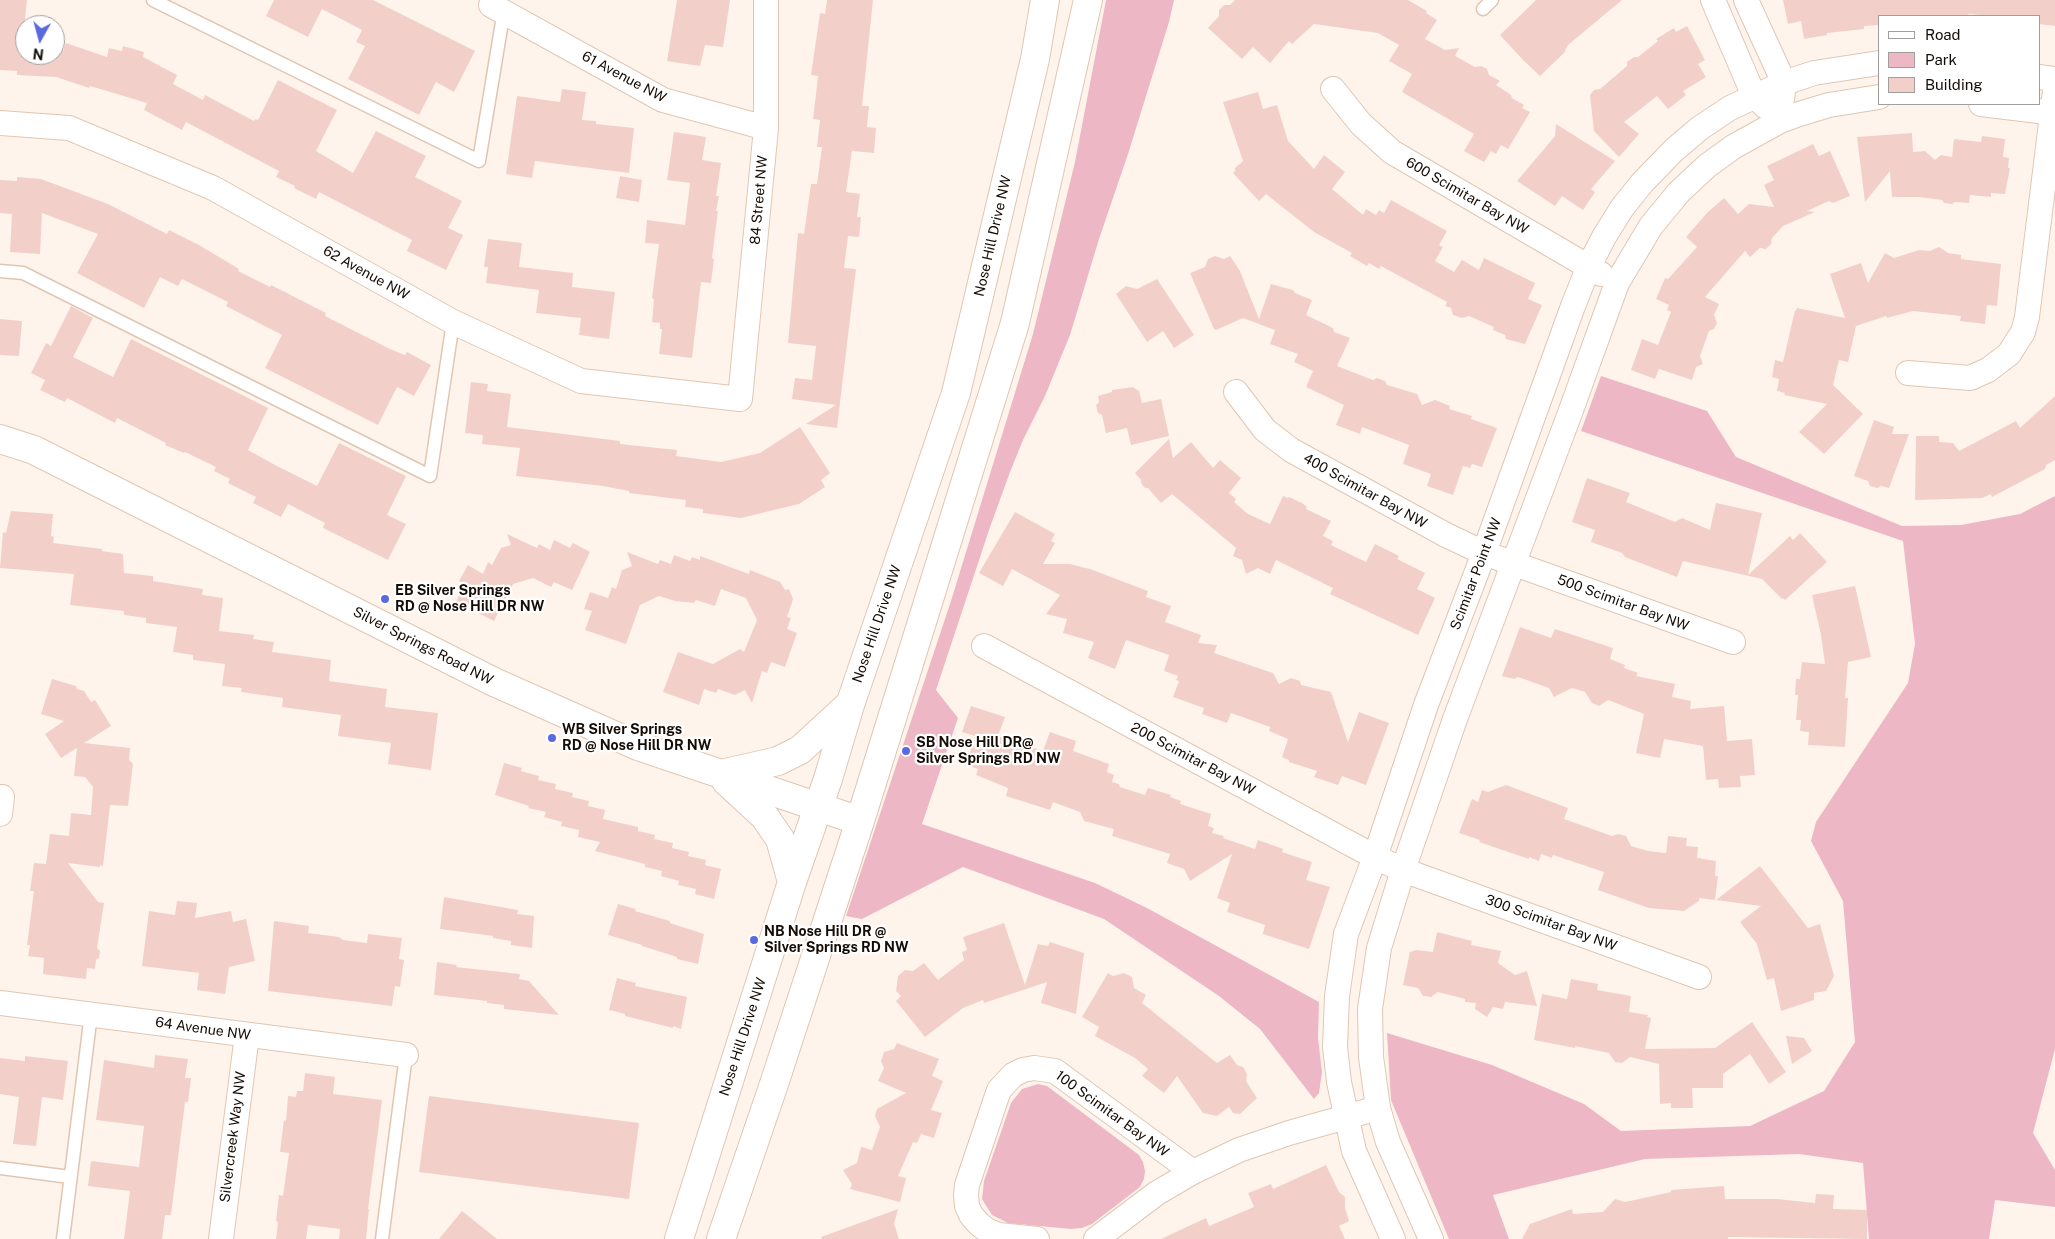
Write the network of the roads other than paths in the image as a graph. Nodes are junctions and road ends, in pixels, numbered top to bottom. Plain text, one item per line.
1 (153, 0) edge
2 (766, 0) edge
3 (1045, 0) edge
4 (1088, 0) edge
5 (1713, 0) edge
6 (1746, 0) edge
7 (492, 4) edge
8 (1878, 63) edge
9 (2040, 77) edge
10 (2055, 79) edge
11 (1784, 83) junction
12 (1334, 89) dead end
13 (1754, 96) junction
14 (1878, 96) edge
15 (2018, 105) edge
16 (2054, 106) edge
17 (1780, 121) junction
18 (0, 123) edge
19 (766, 128) junction
20 (1589, 266) junction
21 (0, 271) edge
22 (1617, 283) junction
23 (453, 322) junction
24 (1908, 373) dead end
25 (1236, 392) dead end
26 (740, 399) joint
27 (0, 439) edge
28 (1484, 553) junction
29 (1514, 563) junction
30 (1733, 642) dead end
31 (984, 646) dead end
32 (850, 705) junction
33 (720, 775) junction
34 (819, 807) junction
35 (860, 821) junction
36 (1375, 857) junction
37 (1403, 870) junction
38 (792, 882) junction
39 (1699, 977) dead end
40 (0, 1002) edge
41 (91, 1014) junction
42 (247, 1035) junction
43 (406, 1055) joint
44 (1378, 1108) junction
45 (1345, 1117) junction
46 (0, 1168) edge
47 (1193, 1172) junction
48 (70, 1177) junction
49 (63, 1239) edge
50 (221, 1239) edge
51 (382, 1239) edge
52 (678, 1239) edge
53 (721, 1239) edge
54 (1037, 1239) edge
55 (1096, 1239) edge
56 (1394, 1239) edge
57 (1431, 1239) edge

1 - 7 lane
2 - 19 street, 84 Street NW
3 - 32 main road, Nose Hill Drive NW
4 - 35 main road
5 - 13 street
6 - 11 street
7 - 19 street, 61 Avenue NW
8 - 11 street, Scimitar Point NW
9 - 10 street
11 - 13 street, Scimitar Point NW
11 - 17 street
12 - 20 street, 600 Scimitar Bay NW
13 - 17 street
13 - 20 street, Scimitar Point NW
14 - 17 street
15 - 16 street
16 - 24 street
17 - 22 street
18 - 23 street, 62 Avenue NW
19 - 26 street, 84 Street NW
20 - 22 street, 600 Scimitar Bay NW
20 - 28 street, Scimitar Point NW
21 - 23 lane
22 - 29 street
23 - 26 street, 62 Avenue NW
25 - 28 street, 400 Scimitar Bay NW
27 - 33 main road, Silver Springs Road NW
28 - 29 street, 400 Scimitar Bay NW
28 - 36 street, Scimitar Point NW
29 - 30 street, 500 Scimitar Bay NW
29 - 37 street
31 - 36 street, 200 Scimitar Bay NW
32 - 33 main road
32 - 34 main road, Nose Hill Drive NW
33 - 34 main road, Silver Springs Road NW
33 - 38 main road
34 - 35 main road, Silver Springs Road NW
34 - 38 main road, Nose Hill Drive NW
35 - 53 main road
36 - 37 street, 200 Scimitar Bay NW
36 - 45 street, Scimitar Point NW
37 - 39 street, 300 Scimitar Bay NW
37 - 44 street
38 - 52 main road, Nose Hill Drive NW
40 - 41 street, 64 Avenue NW
41 - 42 street, 64 Avenue NW
41 - 48 lane
42 - 43 street, 64 Avenue NW
42 - 50 street, Silvercreek Way NW
43 - 51 lane
44 - 45 street
44 - 57 street
45 - 47 street
45 - 56 street, Scimitar Point NW
46 - 48 lane
47 - 54 street, 100 Scimitar Bay NW
47 - 55 street
48 - 49 lane

